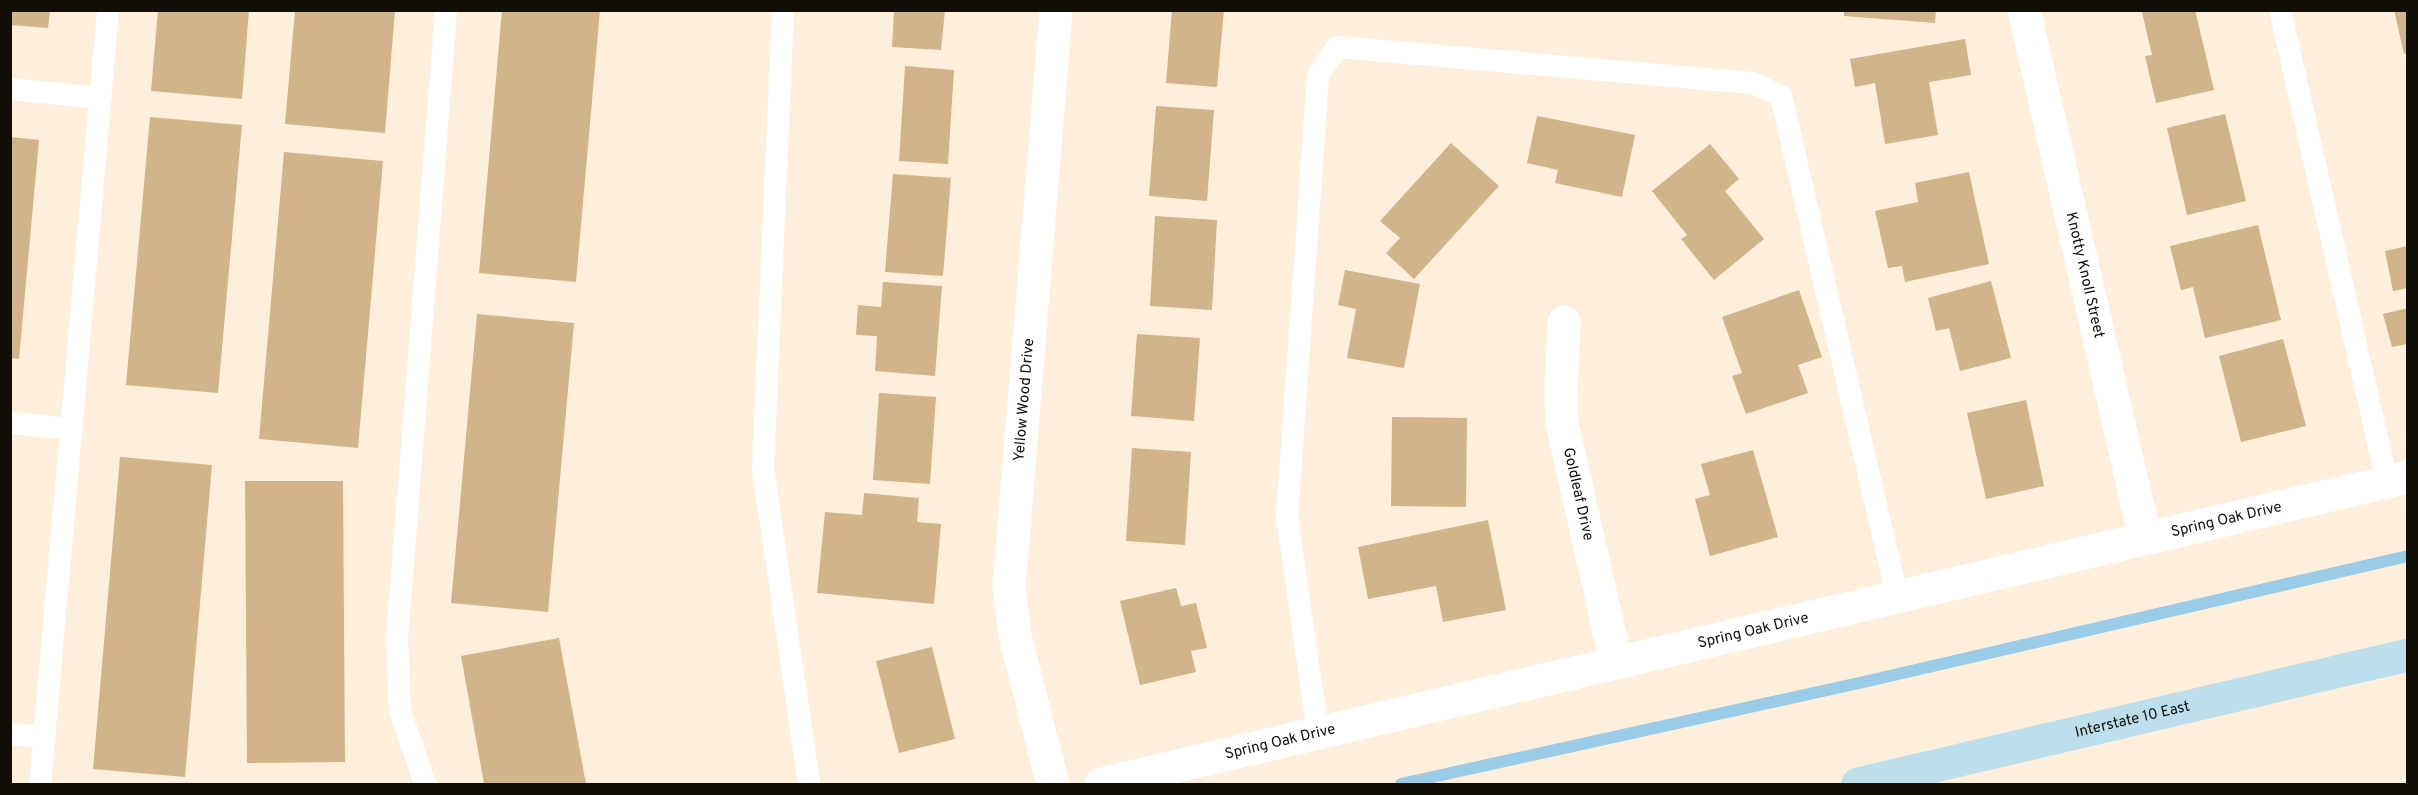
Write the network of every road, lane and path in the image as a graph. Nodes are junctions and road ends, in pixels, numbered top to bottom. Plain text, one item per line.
1 (108, 10) edge
2 (446, 10) edge
3 (783, 10) edge
4 (1056, 10) edge
5 (2024, 10) edge
6 (2280, 10) edge
7 (10, 89) edge
8 (101, 98) junction
9 (1564, 322) dead end
10 (10, 423) edge
11 (72, 429) junction
12 (2397, 479) edge
13 (2145, 538) junction
14 (1897, 596) junction
15 (2408, 655) edge
16 (1616, 662) junction
17 (1318, 733) junction
18 (10, 734) edge
19 (45, 737) junction
20 (40, 784) edge
21 (425, 784) edge
22 (809, 784) edge
23 (1053, 784) edge
24 (1101, 784) edge
25 (1858, 784) edge

1 - 8 lane
2 - 21 lane
3 - 22 lane
4 - 23 street, Yellow Wood Drive
5 - 13 street, Knotty Knoll Street
6 - 12 lane
7 - 8 lane
8 - 11 lane
9 - 16 street, Goldleaf Drive
10 - 11 lane
11 - 19 lane
12 - 13 street, Spring Oak Drive
13 - 14 street, Spring Oak Drive
14 - 16 street, Spring Oak Drive
14 - 17 lane
15 - 25 main road, Interstate 10 East
16 - 17 street, Spring Oak Drive
17 - 24 street, Spring Oak Drive
18 - 19 lane
19 - 20 lane

